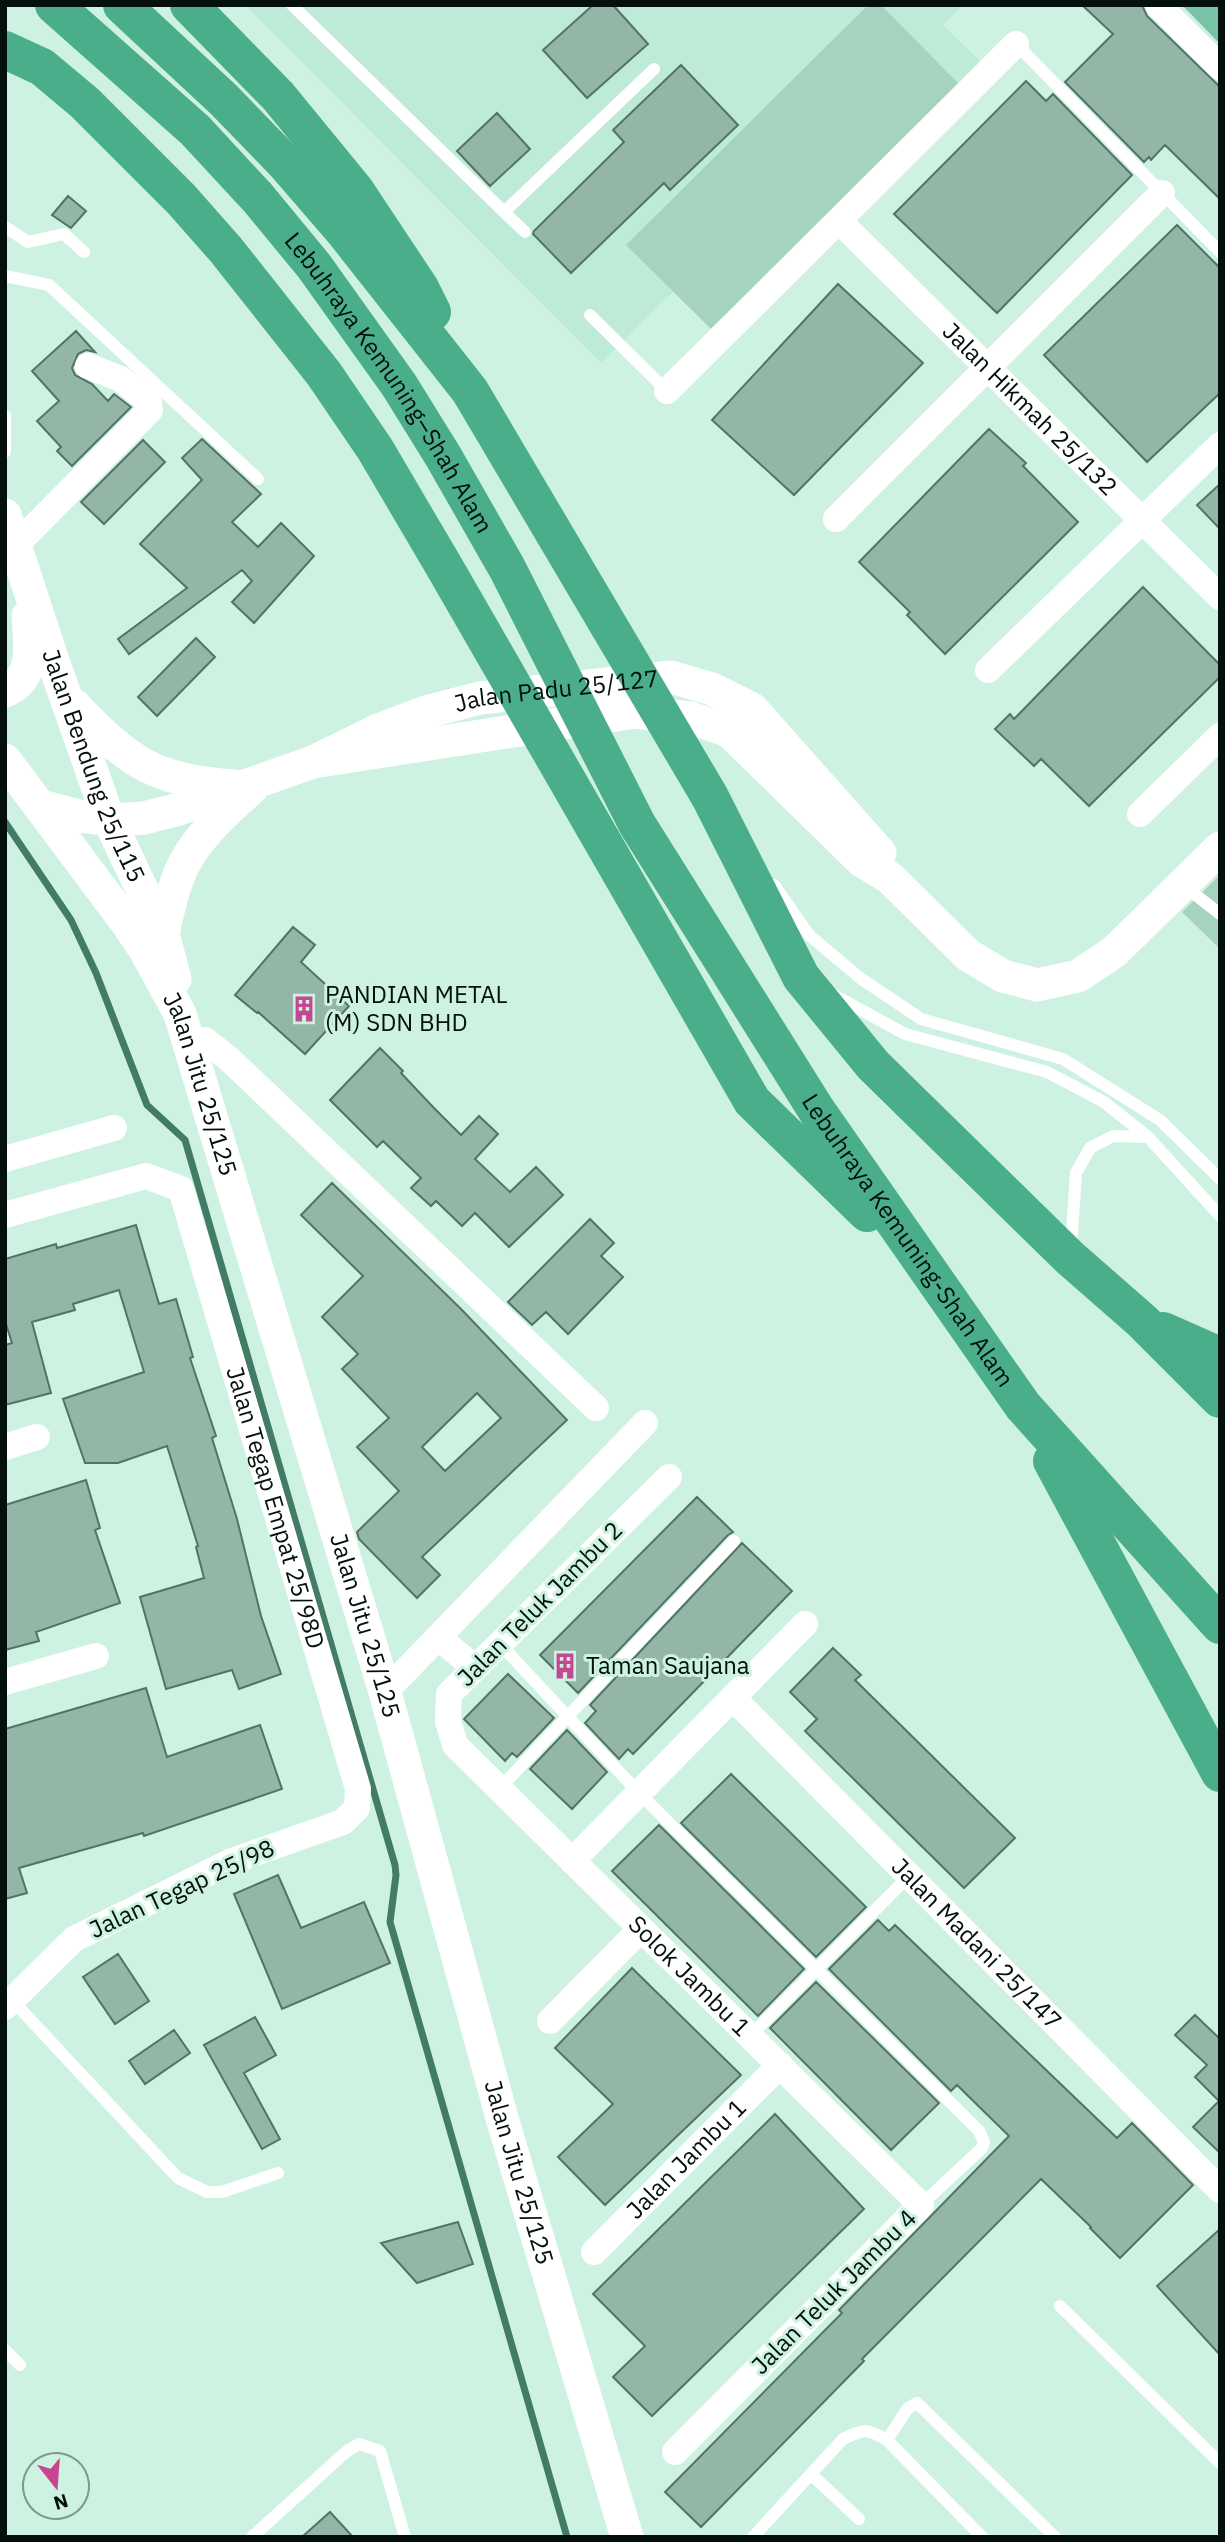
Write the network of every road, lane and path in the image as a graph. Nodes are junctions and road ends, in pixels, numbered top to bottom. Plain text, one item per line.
1 (54, 5) edge
2 (122, 5) edge
3 (189, 5) edge
4 (292, 5) edge
5 (1158, 5) edge
6 (1016, 44) joint
7 (5, 50) edge
8 (1220, 67) edge
9 (654, 69) dead end
10 (1162, 193) junction
11 (504, 212) junction
12 (839, 221) junction
13 (5, 227) edge
14 (525, 232) dead end
15 (84, 251) dead end
16 (1220, 252) edge
17 (5, 276) edge
18 (590, 315) dead end
19 (88, 366) dead end
20 (987, 368) junction
21 (470, 391) junction
22 (667, 391) joint
23 (5, 416) edge
24 (1220, 445) edge
25 (5, 452) edge
26 (258, 479) dead end
27 (836, 519) dead end
28 (1143, 521) junction
29 (15, 543) edge
30 (1220, 597) edge
31 (988, 670) dead end
32 (5, 691) edge
33 (68, 698) junction
34 (1220, 736) edge
35 (5, 760) edge
36 (251, 782) junction
37 (710, 797) junction
38 (41, 806) junction
39 (1140, 814) dead end
40 (109, 820) junction
41 (637, 824) joint
42 (1220, 848) edge
43 (1182, 884) junction
44 (1220, 914) edge
45 (163, 934) junction
46 (801, 977) junction
47 (184, 1028) junction
48 (114, 1128) dead end
49 (1149, 1137) junction
50 (5, 1159) edge
51 (1220, 1180) edge
52 (5, 1215) edge
53 (1220, 1216) edge
54 (1070, 1258) junction
55 (933, 1278) junction
56 (1142, 1321) junction
57 (1220, 1356) edge
58 (1220, 1399) edge
59 (1023, 1406) junction
60 (596, 1408) dead end
61 (645, 1423) dead end
62 (37, 1437) dead end
63 (5, 1447) edge
64 (1078, 1468) junction
65 (669, 1477) dead end
66 (1102, 1515) dead end
67 (734, 1541) dead end
68 (805, 1624) dead end
69 (1220, 1625) edge
70 (439, 1638) junction
71 (500, 1644) junction
72 (96, 1657) dead end
73 (475, 1668) junction
74 (5, 1682) edge
75 (385, 1692) junction
76 (733, 1698) junction
77 (569, 1715) junction
78 (455, 1745) joint
79 (1220, 1773) edge
80 (499, 1789) junction
81 (639, 1793) junction
82 (343, 1822) joint
83 (572, 1861) junction
84 (909, 1876) junction
85 (641, 1929) junction
86 (817, 1968) junction
87 (9, 2004) edge
88 (550, 2021) dead end
89 (750, 2036) junction
90 (780, 2065) junction
91 (278, 2173) dead end
92 (1220, 2190) edge
93 (921, 2205) junction
94 (594, 2252) dead end
95 (1060, 2306) dead end
96 (5, 2350) edge
97 (20, 2365) dead end
98 (887, 2440) junction
99 (675, 2452) dead end
100 (1220, 2463) edge
101 (811, 2473) junction
102 (859, 2519) dead end
103 (252, 2537) edge
104 (405, 2537) edge
105 (627, 2537) edge
106 (753, 2537) edge
107 (982, 2537) edge
108 (1055, 2537) edge

1 - 41 highway, Lebuhraya Kemuning–Shah Alam
2 - 21 highway, Lebuhraya Kemuning–Shah Alam
3 - 21 highway
4 - 11 lane
5 - 8 street
6 - 10 lane
6 - 12 street
7 - 55 highway
9 - 11 lane
10 - 16 lane
10 - 20 street
11 - 14 lane
12 - 20 street, Jalan Hikmah 25/132
12 - 22 street
13 - 15 lane
17 - 26 lane
18 - 22 lane
19 - 29 street
20 - 27 street
20 - 28 street, Jalan Hikmah 25/132
21 - 37 highway, Lebuhraya Kemuning–Shah Alam
23 - 25 lane
24 - 28 street
28 - 30 street, Jalan Hikmah 25/132
28 - 31 street
29 - 32 street
29 - 33 street, Jalan Bendung 25/115
33 - 36 street
33 - 40 street, Jalan Bendung 25/115
34 - 39 street
35 - 38 street, Jalan Jitu 25/125
36 - 40 street, Jalan Padu 25/127
36 - 43 street, Jalan Padu 25/127
36 - 45 street
37 - 46 highway
37 - 51 lane
38 - 40 street, Jalan Padu 25/127
38 - 47 street, Jalan Jitu 25/125
40 - 45 street, Jalan Bendung 25/115
41 - 55 highway, Lebuhraya Kemuning-Shah Alam
42 - 43 street, Jalan Padu 25/127
43 - 44 lane
45 - 47 street, Jalan Bendung 25/115
46 - 49 lane
46 - 54 highway
47 - 60 street
47 - 75 street, Jalan Jitu 25/125
48 - 50 street
49 - 53 lane
49 - 54 lane
52 - 82 street, Jalan Tegap Empat 25/98D
54 - 56 highway
55 - 59 highway, Lebuhraya Kemuning-Shah Alam
56 - 57 highway
56 - 58 highway
59 - 64 highway, Lebuhraya Kemuning-Shah Alam
59 - 79 highway
61 - 70 street
62 - 63 street
64 - 66 lane
64 - 69 highway, Lebuhraya Kemuning-Shah Alam
65 - 71 street, Jalan Teluk Jambu 2
67 - 77 lane
68 - 76 street
70 - 73 street
70 - 75 street
71 - 73 street, Jalan Teluk Jambu 2
71 - 77 lane
72 - 74 street
73 - 78 street, Jalan Teluk Jambu 2
75 - 105 street, Jalan Jitu 25/125
76 - 81 street
76 - 84 street, Jalan Madani 25/147
77 - 80 lane
77 - 81 lane
78 - 80 street, Solok Jambu 1
80 - 83 street, Solok Jambu 1
81 - 83 street
81 - 86 lane
82 - 87 street, Jalan Tegap 25/98
83 - 85 street, Solok Jambu 1
84 - 86 lane
84 - 92 street, Jalan Madani 25/147
85 - 88 street
85 - 89 street, Solok Jambu 1
86 - 89 lane
86 - 93 lane, Jalan Teluk Jambu 4
87 - 91 lane
89 - 90 street, Solok Jambu 1
90 - 93 street, Solok Jambu 1
90 - 94 street, Jalan Jambu 1
93 - 99 street, Jalan Teluk Jambu 4
95 - 100 lane
96 - 97 lane
98 - 101 lane
98 - 107 lane
98 - 108 lane
101 - 102 lane
101 - 106 lane
103 - 104 lane

